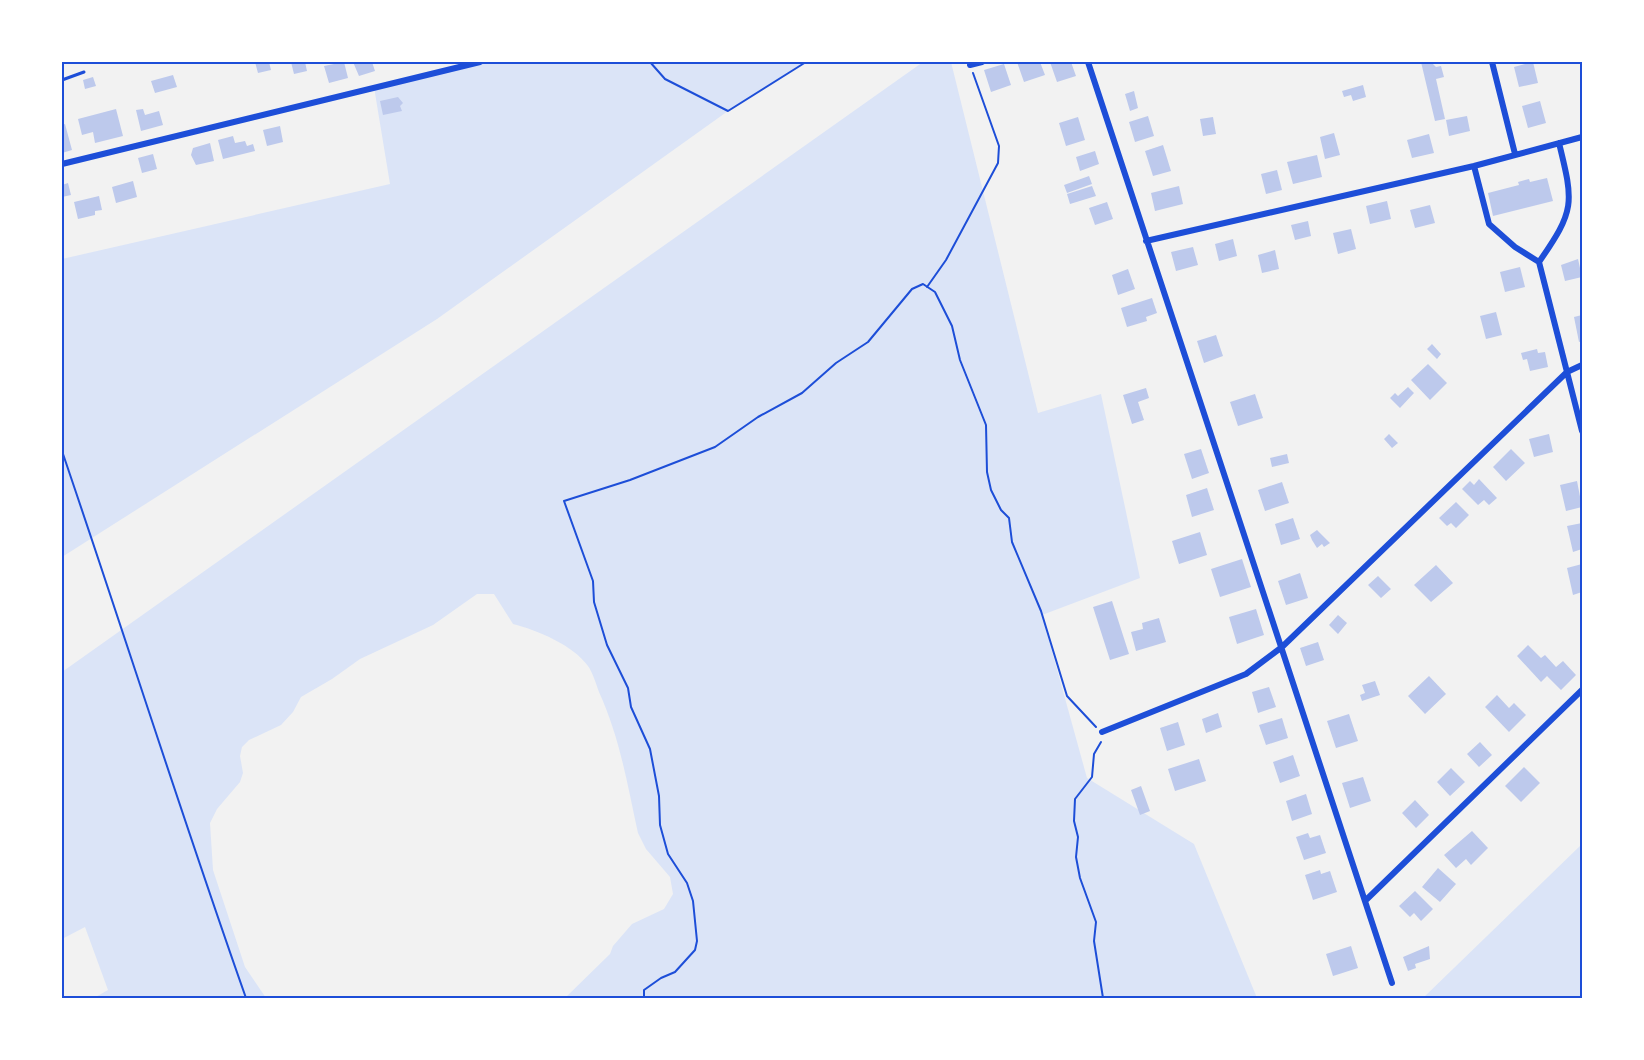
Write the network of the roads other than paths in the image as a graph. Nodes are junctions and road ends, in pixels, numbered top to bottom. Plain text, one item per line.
1 (480, 62) edge
2 (982, 62) edge
3 (1088, 62) edge
4 (1492, 62) edge
5 (970, 65) road end
6 (84, 72) dead end
7 (62, 80) edge
8 (1582, 137) edge
9 (1559, 143) junction
10 (1515, 154) junction
11 (62, 164) edge
12 (1474, 166) junction
13 (1146, 241) junction
14 (1539, 262) junction
15 (1582, 364) edge
16 (1567, 372) junction
17 (1582, 430) edge
18 (1282, 647) junction
19 (1582, 690) edge
20 (1102, 732) road end
21 (1366, 900) junction
22 (1392, 983) dead end

1 - 11 street
2 - 5 street
3 - 13 street
4 - 10 street
6 - 7 lane
8 - 9 street
9 - 10 street
9 - 14 street
10 - 12 street
12 - 13 street
12 - 14 street
13 - 18 street
14 - 16 street
15 - 16 street
16 - 17 street
16 - 18 street
18 - 20 street
18 - 21 street
19 - 21 street
21 - 22 street

